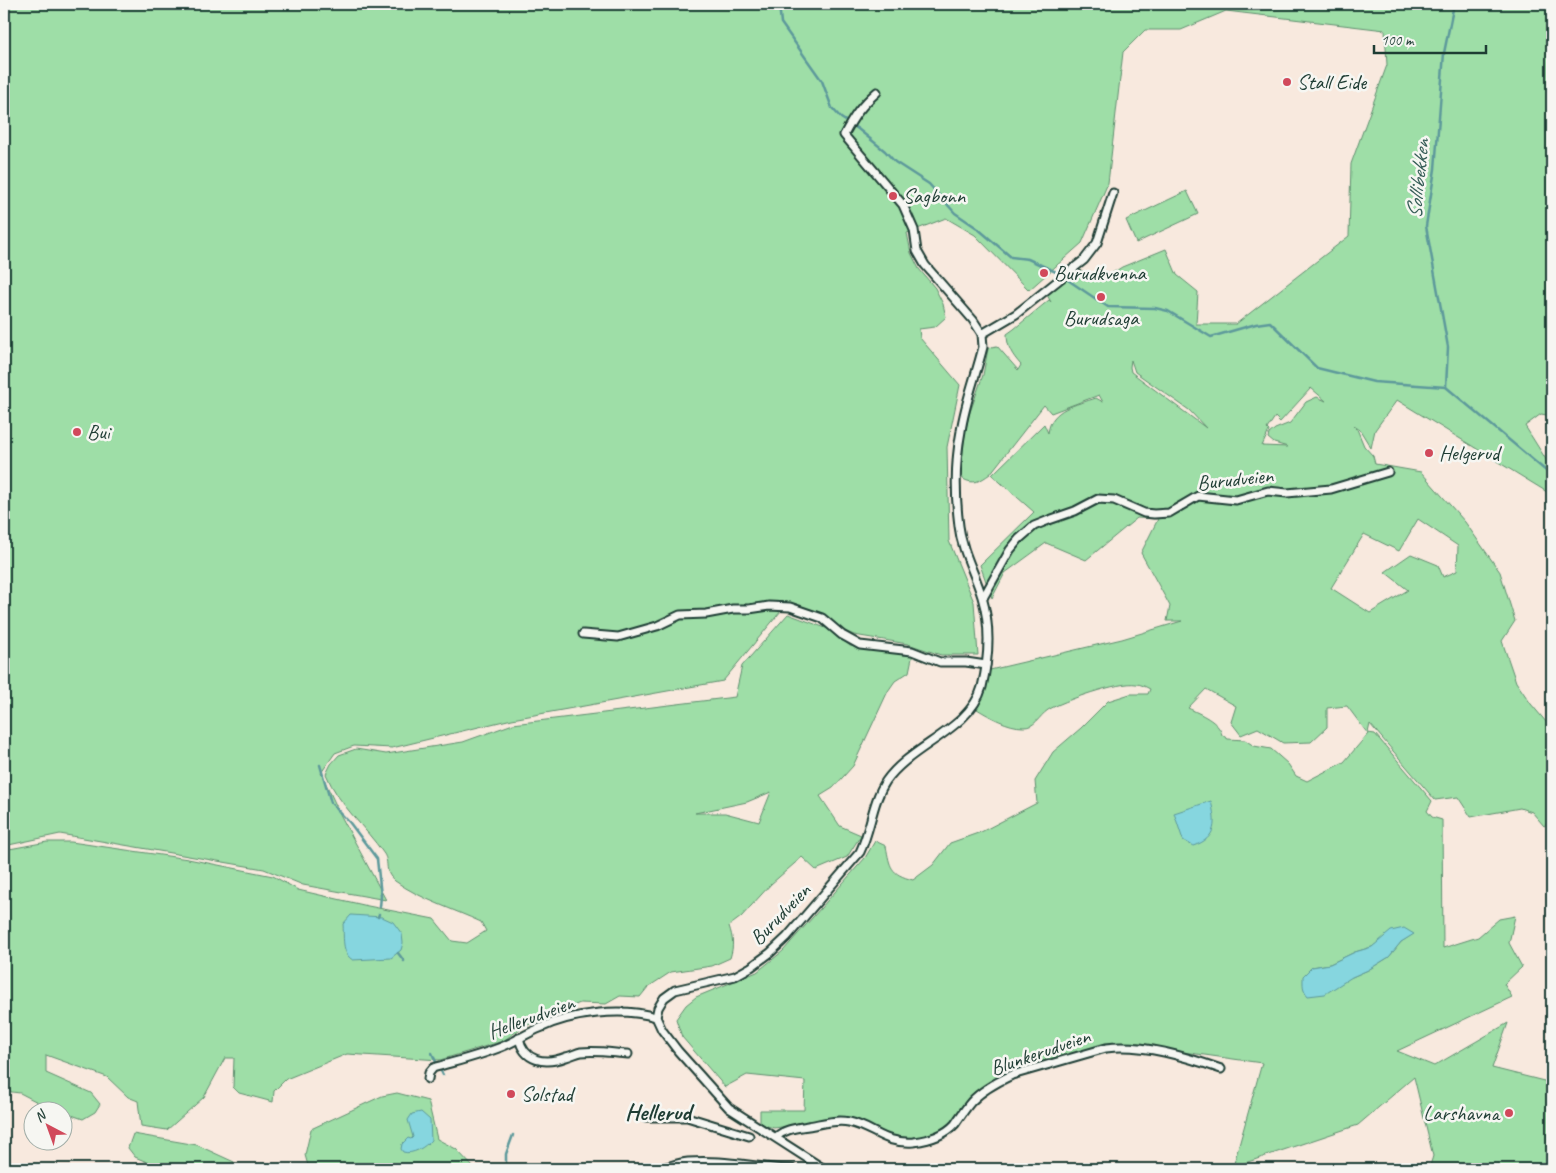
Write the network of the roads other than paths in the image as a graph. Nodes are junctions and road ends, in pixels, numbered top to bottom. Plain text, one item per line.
1 (877, 92) dead end
2 (1113, 193) dead end
3 (982, 334) junction
4 (1388, 472) dead end
5 (983, 598) junction
6 (584, 634) dead end
7 (986, 665) junction
8 (656, 1017) junction
9 (519, 1038) junction
10 (628, 1054) dead end
11 (1221, 1069) dead end
12 (428, 1079) dead end
13 (646, 1117) dead end
14 (749, 1136) dead end
15 (776, 1137) junction
16 (658, 1169) edge
17 (792, 1169) edge
18 (824, 1169) edge

1 - 3 street
2 - 3 street
3 - 5 street, Burudveien
4 - 5 street, Burudveien
5 - 7 street, Burudveien
6 - 7 street
7 - 8 street, Burudveien
8 - 9 street, Hellerudveien
8 - 15 street
9 - 10 street
9 - 12 street, Hellerudveien
11 - 15 street, Blunkerudveien
13 - 14 street
15 - 18 street
16 - 17 street

